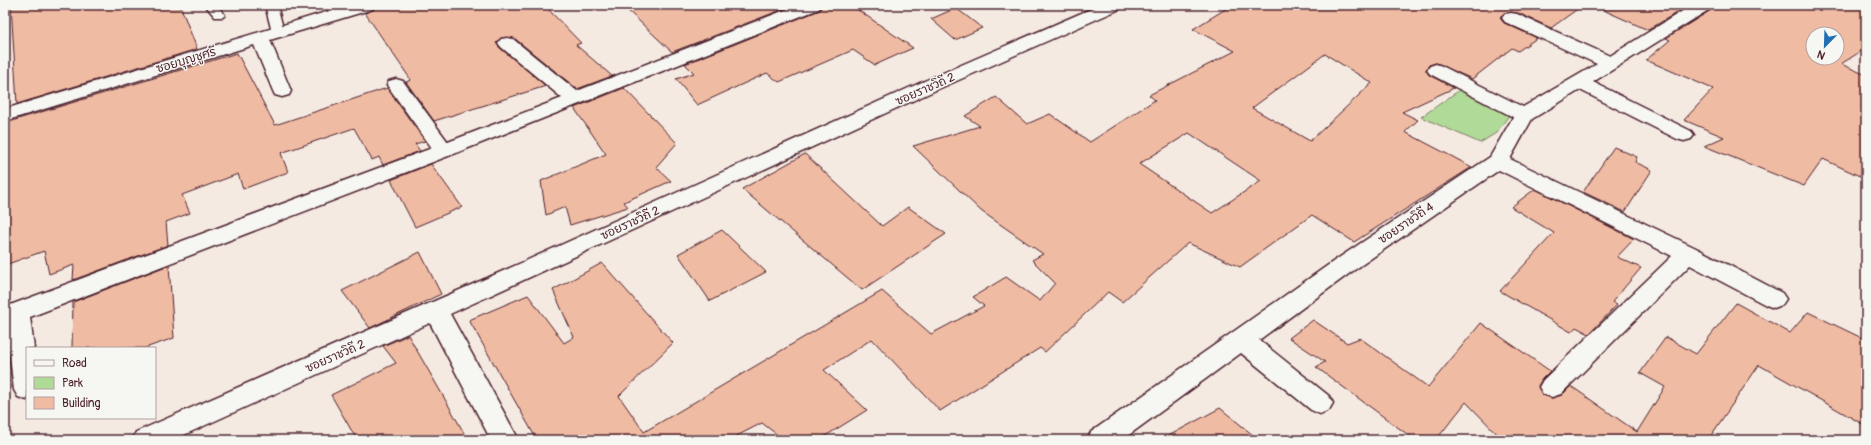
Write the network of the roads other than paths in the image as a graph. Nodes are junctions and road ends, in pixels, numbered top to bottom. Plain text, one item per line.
1 (211, 5) edge
2 (271, 5) edge
3 (367, 5) edge
4 (814, 5) edge
5 (1114, 5) edge
6 (1697, 6) edge
7 (219, 15) dead end
8 (1511, 18) dead end
9 (278, 32) junction
10 (260, 37) junction
11 (507, 43) dead end
12 (1611, 63) junction
13 (1436, 70) dead end
14 (1579, 82) junction
15 (396, 85) dead end
16 (282, 91) dead end
17 (575, 99) junction
18 (5, 115) edge
19 (1524, 115) junction
20 (1684, 135) dead end
21 (444, 151) junction
22 (1498, 160) junction
23 (1688, 254) junction
24 (1774, 299) dead end
25 (436, 311) junction
26 (11, 315) edge
27 (1241, 340) junction
28 (26, 385) edge
29 (1552, 387) dead end
30 (1320, 403) dead end
31 (146, 440) edge
32 (505, 440) edge
33 (1101, 440) edge

1 - 7 lane
2 - 9 lane
3 - 9 street, ซอยบุญชูศรี
4 - 17 street
5 - 25 street, ซอยราชวิถี 2
6 - 12 street, ซอยราชวิถี 4
8 - 12 street
9 - 10 street, ซอยบุญชูศรี
10 - 16 street
10 - 18 street, ซอยบุญชูศรี
11 - 17 street
12 - 14 street, ซอยราชวิถี 4
13 - 19 street
14 - 19 street, ซอยราชวิถี 4
14 - 20 street
15 - 21 street
17 - 21 street
19 - 22 street, ซอยราชวิถี 4
21 - 26 street
22 - 23 street
22 - 27 street, ซอยราชวิถี 4
23 - 24 street
23 - 29 street
25 - 31 street, ซอยราชวิถี 2
25 - 32 street
26 - 28 street
27 - 30 street
27 - 33 street, ซอยราชวิถี 4

